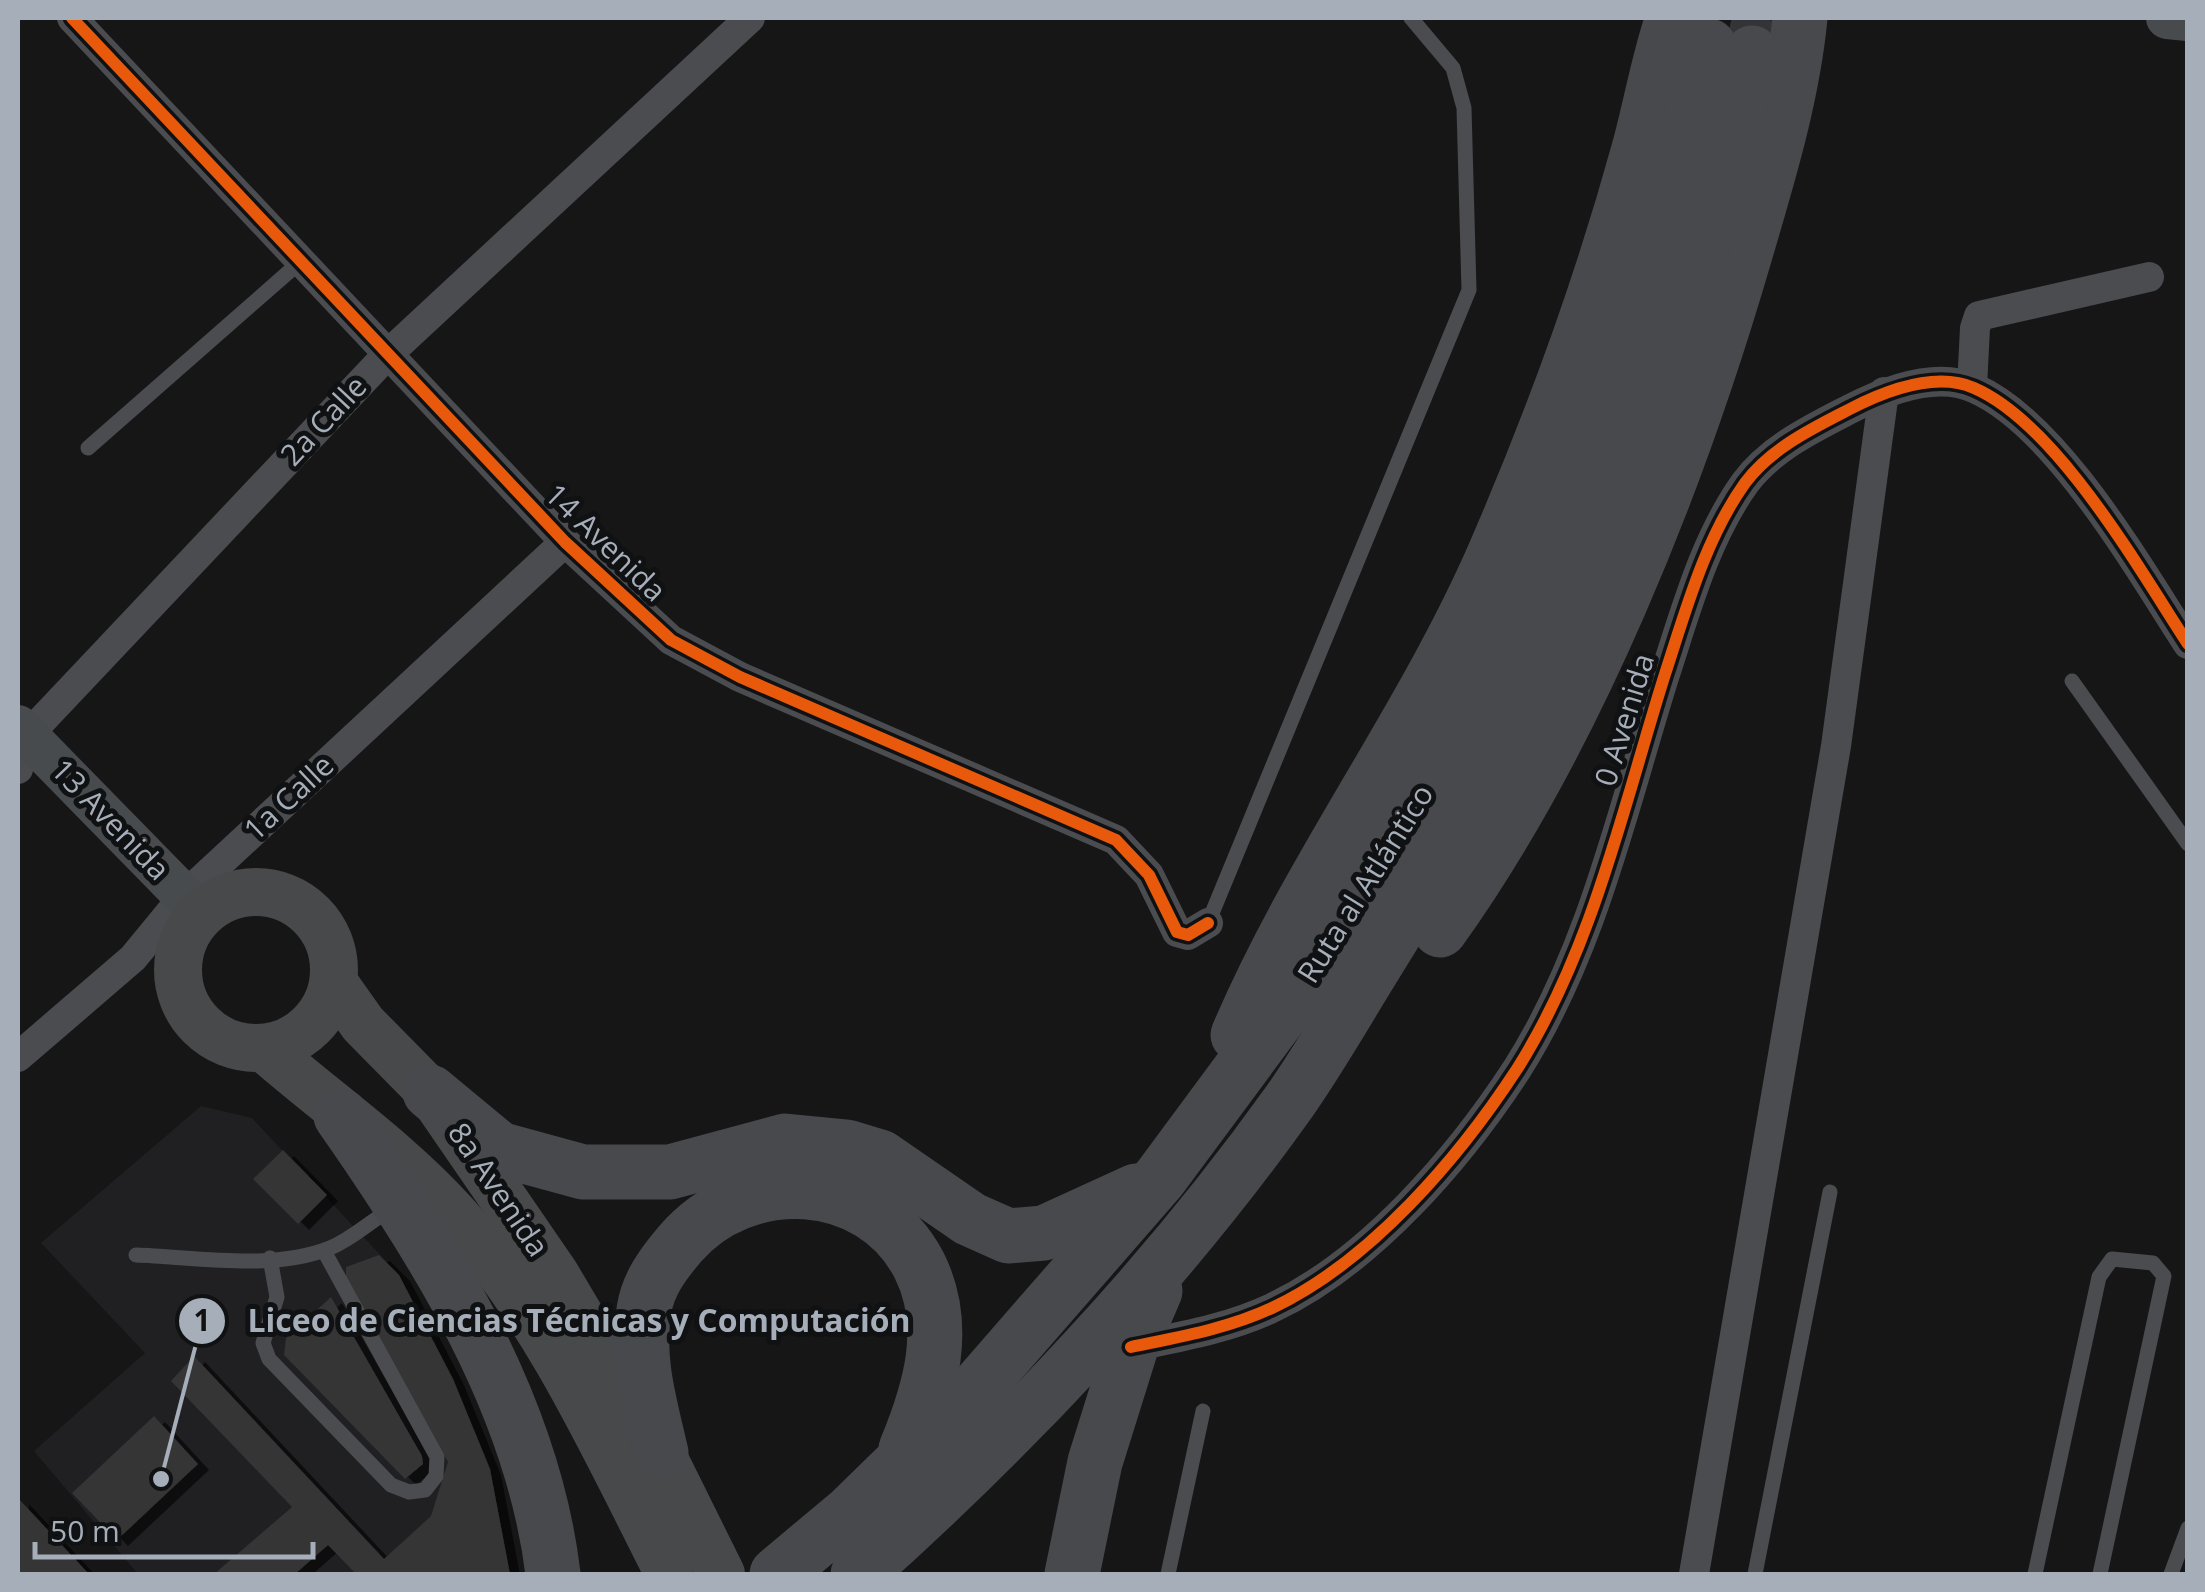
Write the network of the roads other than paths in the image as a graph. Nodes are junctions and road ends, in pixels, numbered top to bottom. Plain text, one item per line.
1 (72, 18) edge
2 (750, 18) edge
3 (1411, 18) edge
4 (1800, 18) tunnel mouth
5 (2167, 18) edge
6 (2188, 20) edge
7 (1711, 38) edge
8 (300, 262) junction
9 (2149, 277) dead end
10 (387, 355) junction
11 (1972, 387) junction
12 (1884, 392) junction
13 (88, 448) dead end
14 (565, 542) junction
15 (2188, 644) edge
16 (2072, 681) dead end
17 (21, 744) edge
18 (2188, 844) edge
19 (193, 905) junction
20 (1208, 923) joint
21 (334, 983) junction
22 (264, 1048) junction
23 (18, 1056) edge
24 (430, 1092) junction
25 (1290, 1101) junction
26 (341, 1116) junction
27 (1160, 1178) junction
28 (1830, 1192) dead end
29 (402, 1203) junction
30 (1208, 1206) junction
31 (324, 1251) junction
32 (136, 1255) dead end
33 (270, 1258) junction
34 (1131, 1347) junction
35 (1203, 1411) dead end
36 (667, 1466) junction
37 (899, 1466) junction
38 (2188, 1528) edge
39 (553, 1574) edge
40 (669, 1574) edge
41 (721, 1574) edge
42 (777, 1574) edge
43 (858, 1574) edge
44 (1072, 1574) edge
45 (1168, 1574) edge
46 (1694, 1574) edge
47 (1755, 1574) edge
48 (2035, 1574) edge
49 (2100, 1574) edge
50 (2171, 1574) edge

1 - 8 street, 14 Avenida
2 - 10 street, 2a Calle
3 - 20 lane
4 - 25 highway
5 - 6 street
7 - 25 highway, Ruta al Atlántico
7 - 27 highway, Ruta al Atlántico
8 - 10 street, 14 Avenida
8 - 13 lane
9 - 11 street
10 - 14 street, 14 Avenida
10 - 17 street, 2a Calle
11 - 12 street, 0 Avenida
11 - 15 street
12 - 34 street, 0 Avenida
12 - 46 street
14 - 19 street, 1a Calle
14 - 20 street, 14 Avenida
16 - 18 lane
17 - 19 street, 13 Avenida
19 - 21 main road
19 - 22 main road
19 - 23 street, 1a Calle
21 - 22 main road
21 - 24 main road, 8a Avenida
22 - 26 main road, 8a Avenida
24 - 27 highway
24 - 36 main road, 8a Avenida
25 - 30 highway, Ruta al Atlántico
26 - 29 highway
26 - 40 main road, 8a Avenida
27 - 37 highway, Ruta al Atlántico
28 - 47 lane
29 - 31 lane
29 - 39 highway
30 - 34 highway
30 - 43 highway, Ruta al Atlántico
31 - 33 lane
31 - 33 lane
32 - 33 lane
34 - 44 highway
35 - 45 lane
36 - 37 highway
36 - 41 main road, 8a Avenida
37 - 42 highway, Ruta al Atlántico
38 - 50 lane
48 - 49 lane

